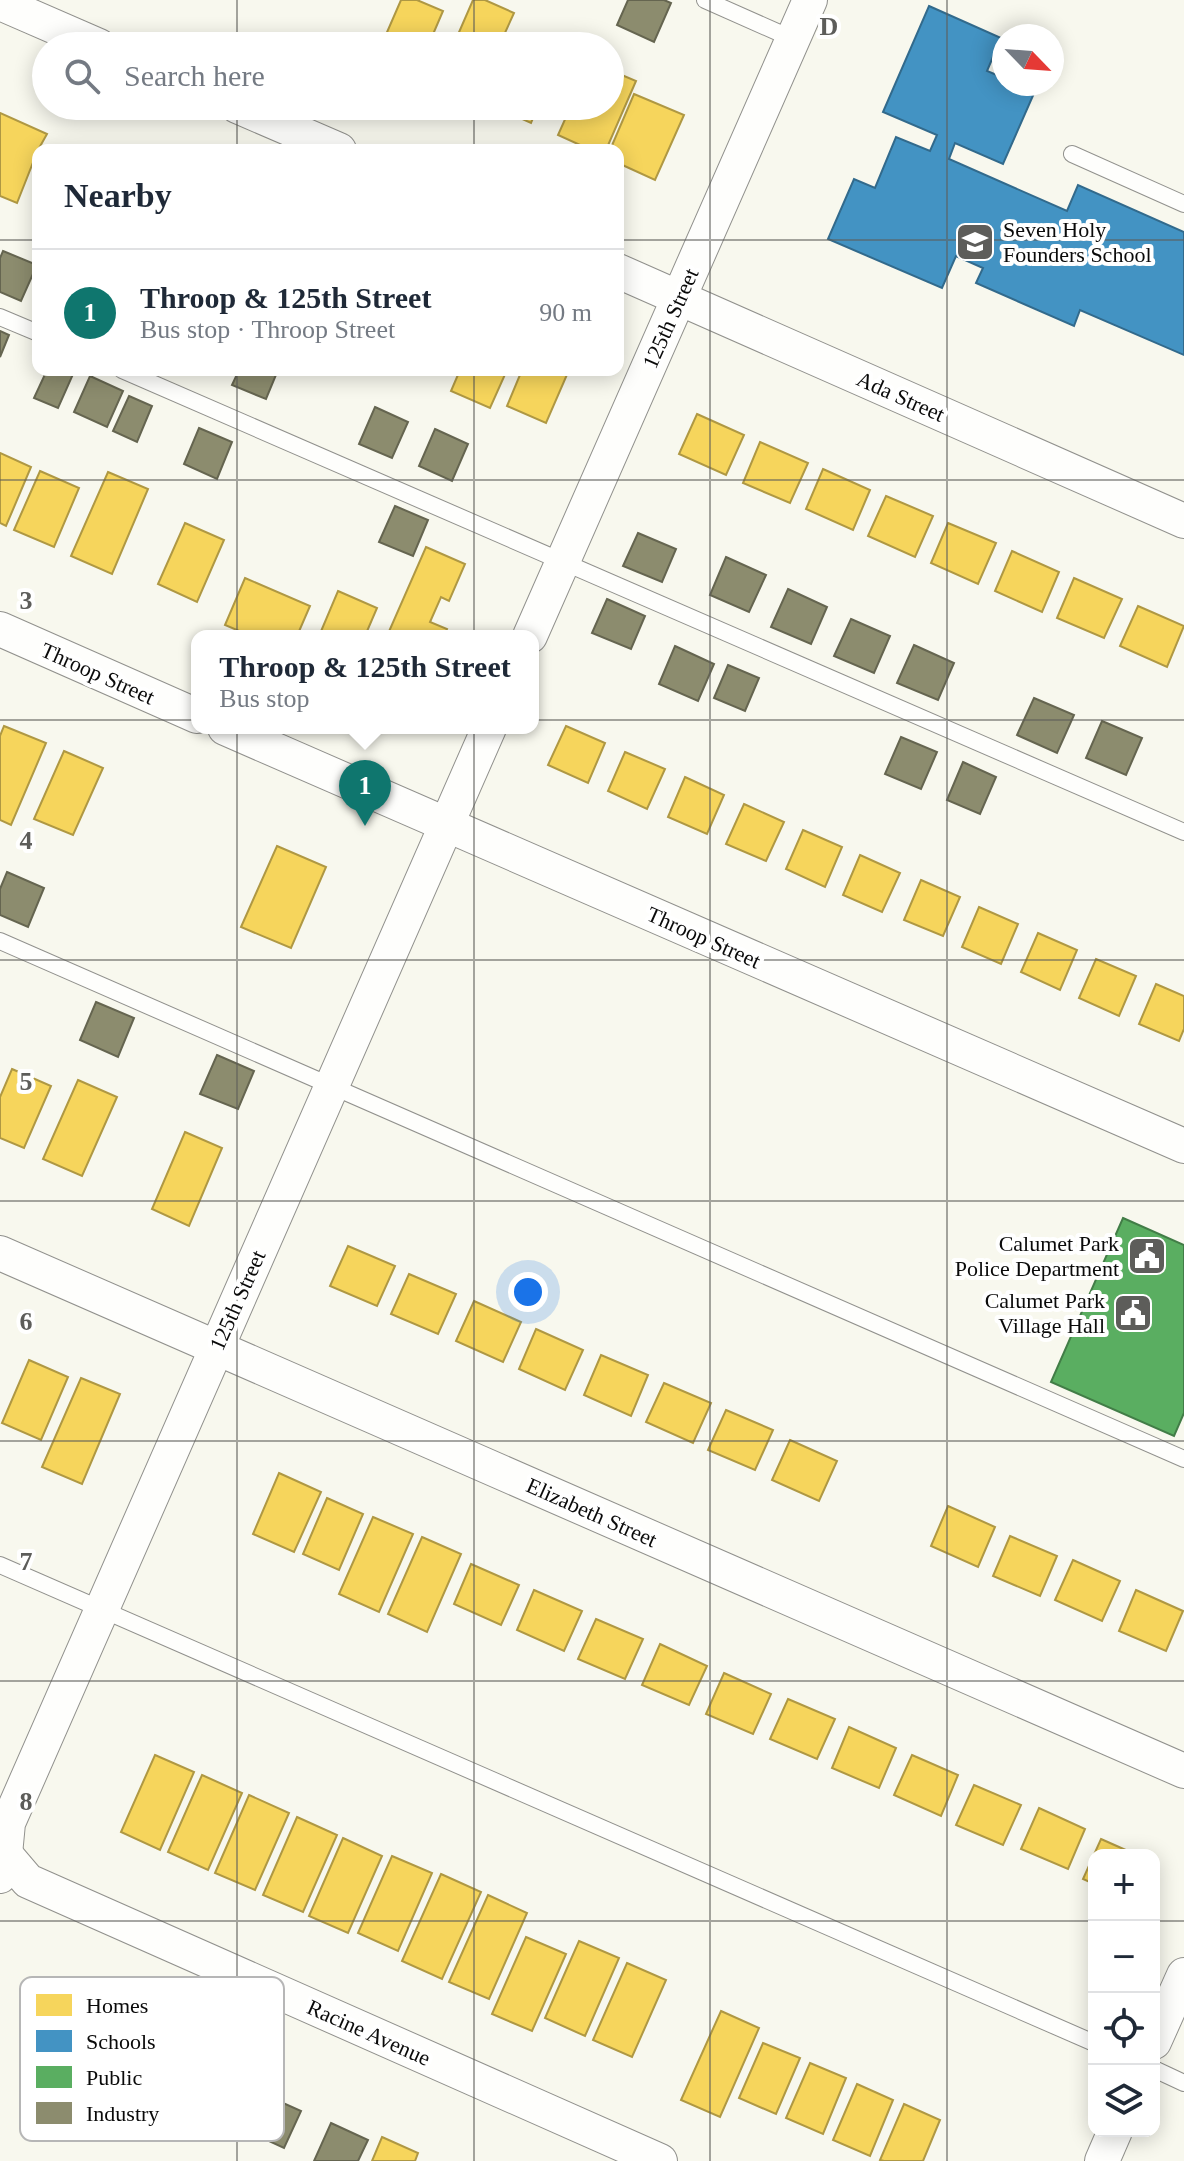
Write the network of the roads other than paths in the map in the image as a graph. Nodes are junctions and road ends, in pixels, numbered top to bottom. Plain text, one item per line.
1 (705, 0) edge
2 (810, 0) edge
3 (0, 3) edge
4 (67, 32) edge
5 (793, 39) junction
6 (269, 120) edge
7 (325, 144) edge
8 (1072, 154) dead end
9 (1184, 204) edge
10 (624, 274) edge
11 (679, 297) junction
12 (0, 317) edge
13 (32, 330) edge
14 (136, 376) edge
15 (1184, 521) edge
16 (562, 563) junction
17 (0, 629) edge
18 (533, 630) edge
19 (191, 713) edge
20 (239, 734) edge
21 (486, 734) edge
22 (446, 825) junction
23 (1184, 832) edge
24 (0, 941) edge
25 (331, 1086) junction
26 (1184, 1146) edge
27 (0, 1253) edge
28 (217, 1347) junction
29 (1184, 1459) edge
30 (0, 1565) edge
31 (101, 1610) junction
32 (1184, 1771) edge
33 (2, 1860) edge
34 (1184, 1975) edge
35 (245, 1977) edge
36 (284, 1994) edge
37 (1160, 2029) edge
38 (1088, 2040) edge
39 (1160, 2072) edge
40 (1184, 2083) edge
41 (1112, 2137) edge
42 (660, 2161) edge
43 (1102, 2161) edge

1 - 5 lane
2 - 5 street, 125th Street
3 - 4 street
5 - 11 street, 125th Street
6 - 7 street
8 - 9 lane
10 - 11 street, Ada Street
11 - 15 street, Ada Street
11 - 16 street, 125th Street
12 - 13 lane
14 - 16 lane
16 - 18 street, 125th Street
16 - 23 lane
17 - 19 street, Throop Street
20 - 22 street, Throop Street
21 - 22 street, 125th Street
22 - 25 street, 125th Street
22 - 26 street, Throop Street
24 - 25 lane
25 - 28 street, 125th Street
25 - 29 lane
27 - 28 street, Elizabeth Street
28 - 31 street, 125th Street
28 - 32 street, Elizabeth Street
30 - 31 lane
31 - 33 street, 125th Street
31 - 38 lane
33 - 35 street, Racine Avenue
34 - 37 street
36 - 42 street, Racine Avenue
39 - 40 lane
41 - 43 street

